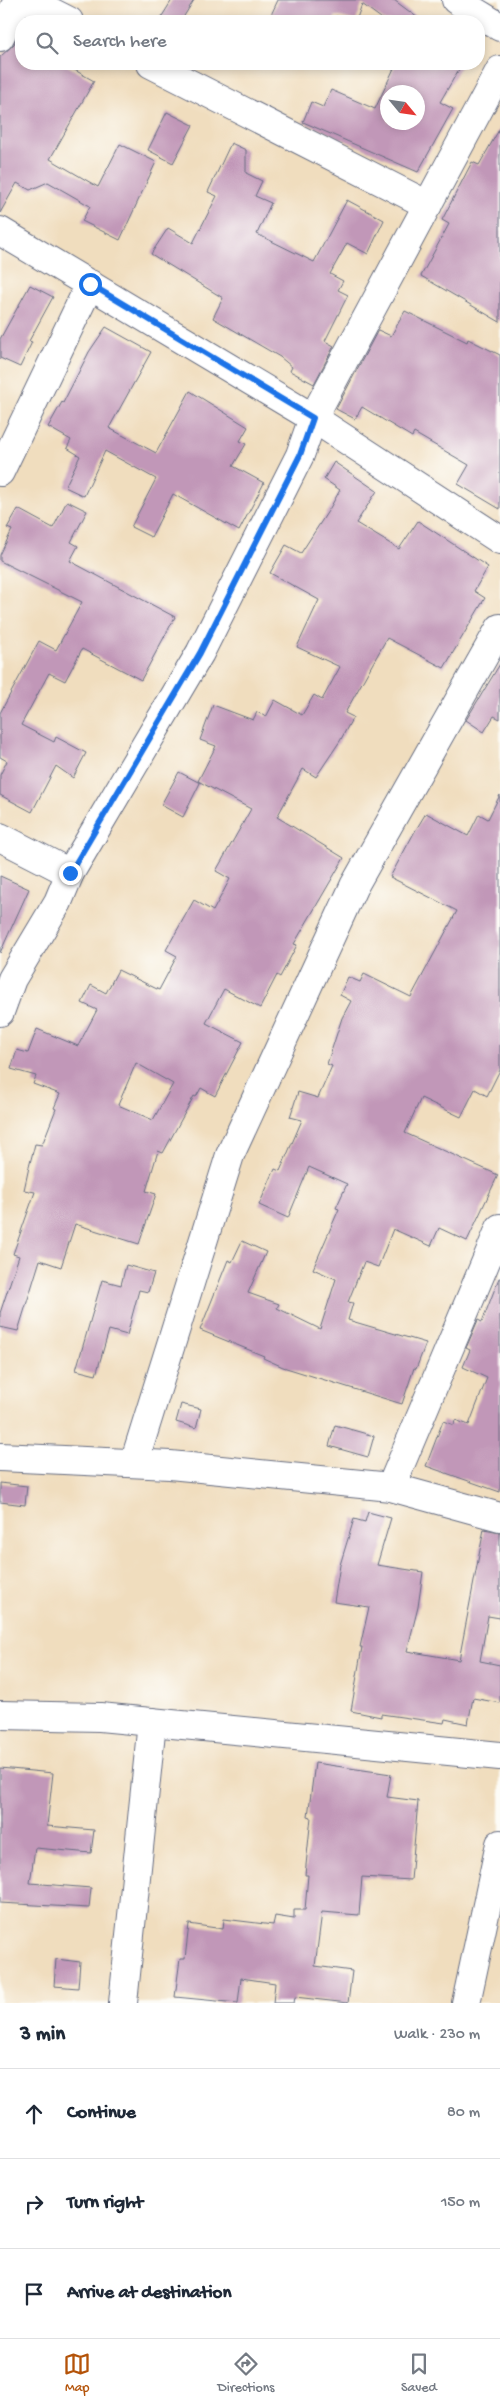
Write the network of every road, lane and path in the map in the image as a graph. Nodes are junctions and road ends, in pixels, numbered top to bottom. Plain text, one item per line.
1 (18, 0) edge
2 (28, 0) edge
3 (456, 0) edge
4 (57, 15) edge
5 (480, 15) edge
6 (485, 18) edge
7 (500, 27) edge
8 (0, 37) edge
9 (163, 70) edge
10 (500, 70) edge
11 (428, 205) junction
12 (0, 231) edge
13 (90, 284) junction
14 (313, 418) junction
15 (0, 472) edge
16 (500, 540) edge
17 (500, 628) edge
18 (0, 837) edge
19 (70, 873) junction
20 (0, 1012) edge
21 (500, 1228) edge
22 (0, 1457) edge
23 (134, 1462) junction
24 (391, 1487) junction
25 (500, 1517) edge
26 (0, 1715) edge
27 (152, 1722) junction
28 (500, 1756) edge
29 (500, 1844) edge
30 (123, 2003) edge
31 (466, 2003) edge

1 - 8 street
2 - 4 street
3 - 5 street
6 - 7 street
9 - 11 street
10 - 11 street
11 - 14 street
12 - 13 street
13 - 14 street
13 - 15 street
14 - 16 street
14 - 19 street
17 - 23 street
18 - 19 street
19 - 20 street
21 - 24 street
22 - 23 street
23 - 24 street
24 - 25 street
26 - 27 street
27 - 28 street
27 - 30 street
29 - 31 street

